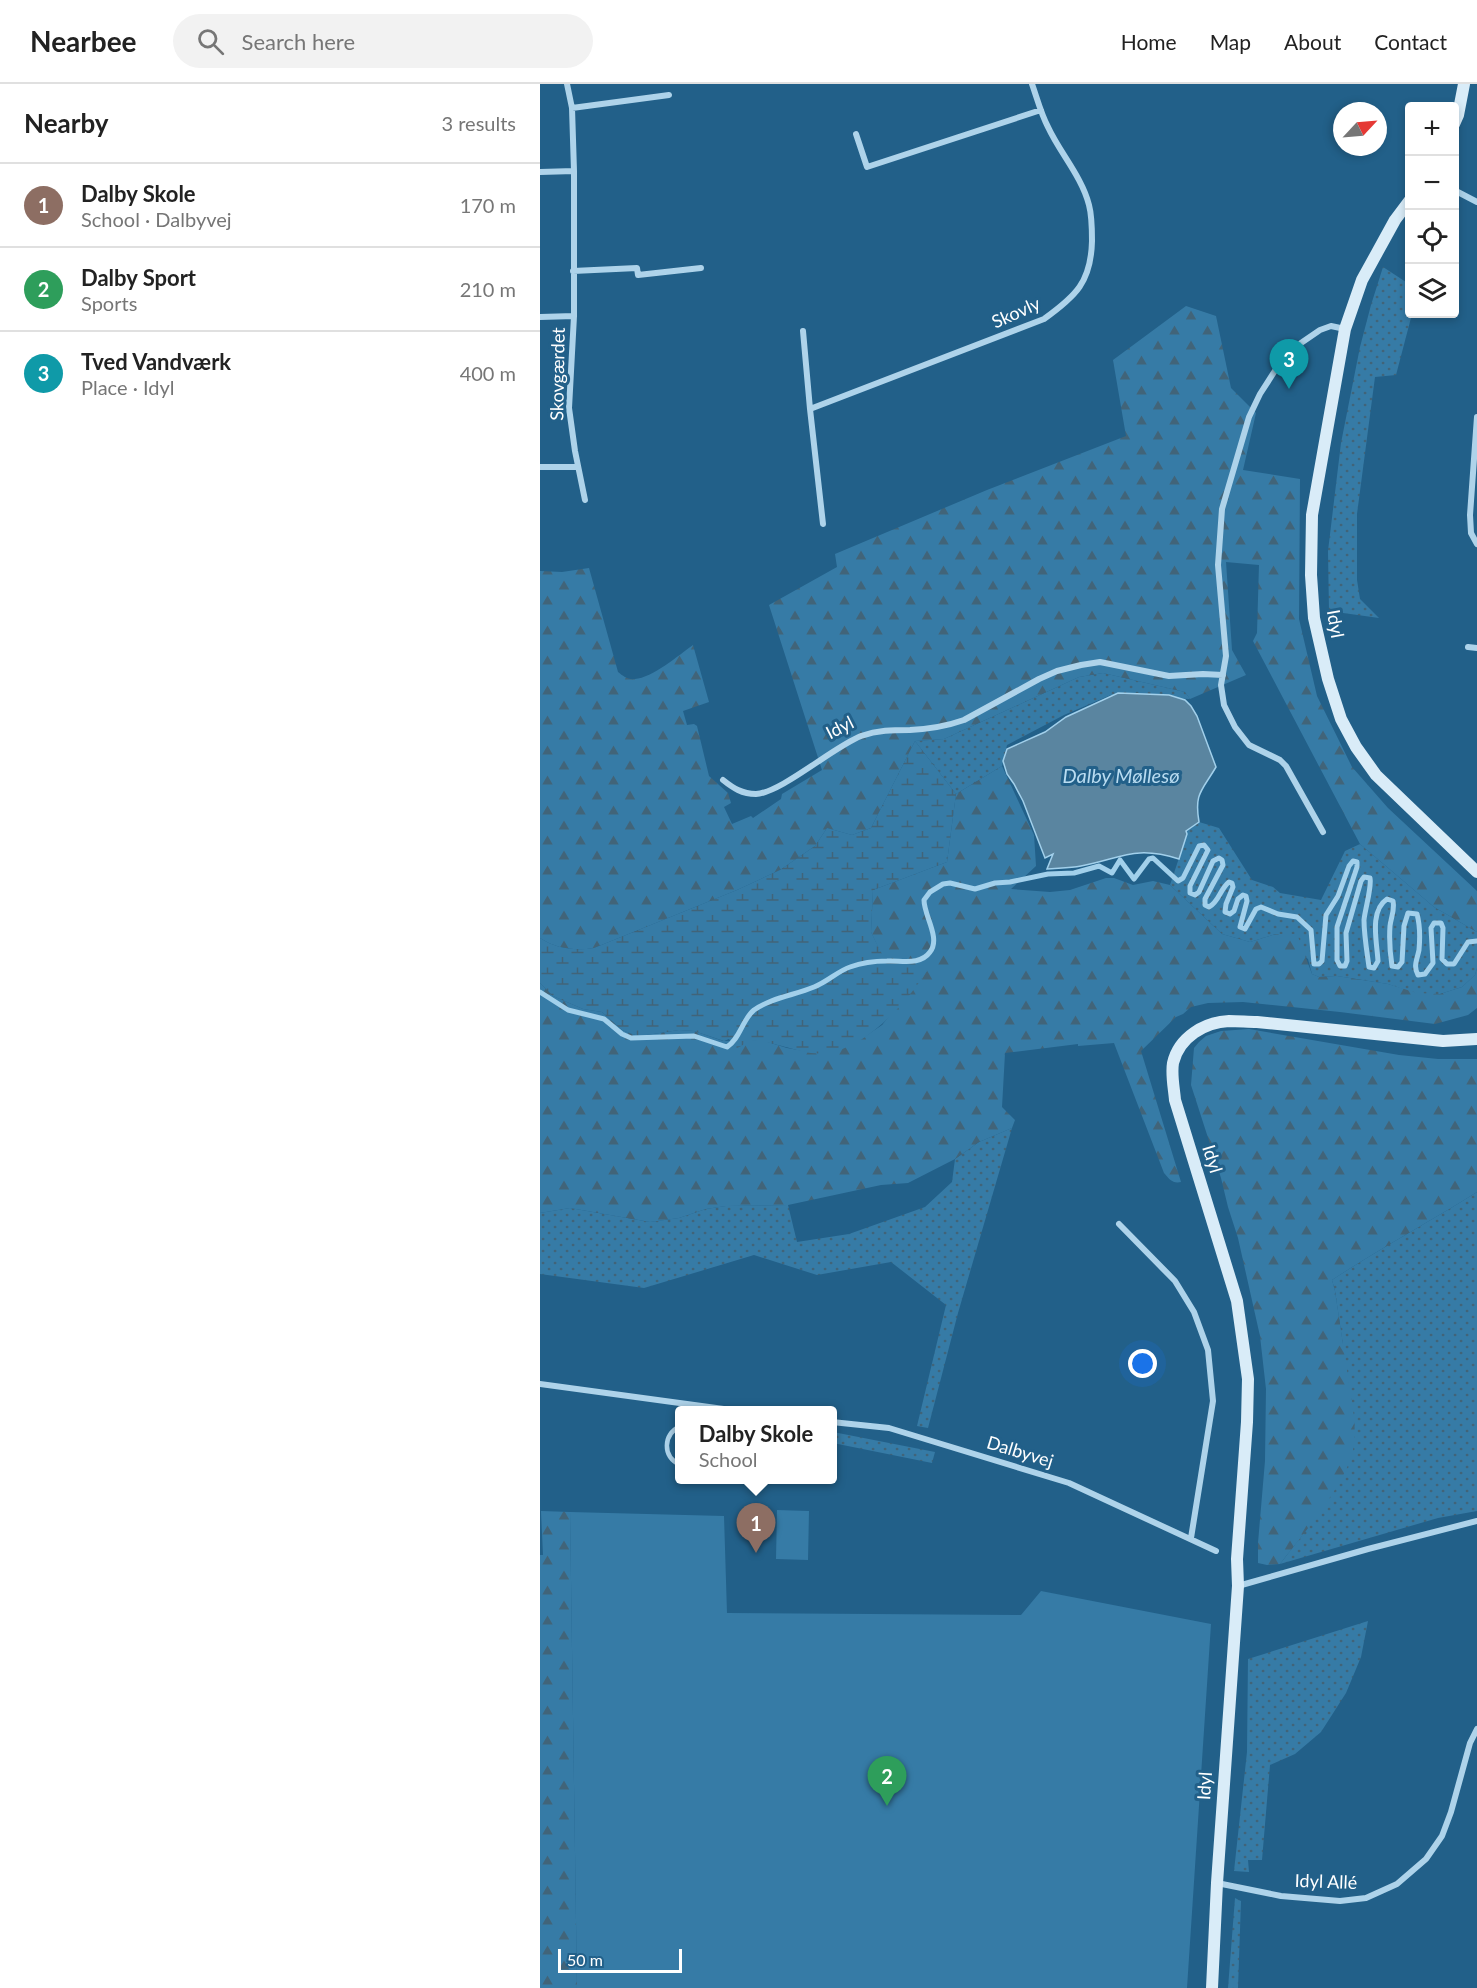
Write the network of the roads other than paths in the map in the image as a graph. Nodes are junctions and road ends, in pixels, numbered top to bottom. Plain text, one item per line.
1 (567, 84) edge
2 (1032, 84) edge
3 (1464, 84) edge
4 (669, 95) dead end
5 (1459, 106) edge
6 (572, 108) junction
7 (1041, 110) junction
8 (856, 134) dead end
9 (574, 171) junction
10 (540, 172) edge
11 (1459, 192) edge
12 (1477, 202) edge
13 (1405, 207) edge
14 (701, 268) dead end
15 (573, 271) junction
16 (574, 316) junction
17 (540, 317) edge
18 (1345, 329) junction
19 (803, 331) dead end
20 (810, 409) junction
21 (1477, 417) edge
22 (540, 467) edge
23 (578, 467) junction
24 (585, 500) dead end
25 (823, 524) dead end
26 (1477, 544) edge
27 (1468, 647) dead end
28 (1477, 648) edge
29 (1223, 675) junction
30 (723, 780) dead end
31 (1323, 832) dead end
32 (1477, 872) edge
33 (1477, 1039) edge
34 (1119, 1224) dead end
35 (540, 1384) edge
36 (680, 1406) edge
37 (837, 1423) edge
38 (675, 1430) edge
39 (675, 1461) edge
40 (1477, 1521) edge
41 (1191, 1538) junction
42 (1216, 1551) dead end
43 (1238, 1586) junction
44 (1477, 1729) edge
45 (1217, 1883) junction
46 (1212, 1988) edge

1 - 6 street, Skovgærdet
2 - 7 street, Skovly
3 - 5 street
4 - 6 street
6 - 9 street, Skovgærdet
7 - 8 street
7 - 20 street, Skovly
9 - 10 street
9 - 15 street, Skovgærdet
11 - 12 street
13 - 18 street, Idyl
14 - 15 street
15 - 16 street, Skovgærdet
16 - 17 street, Skovgærdet
16 - 23 street, Skovgærdet
18 - 29 street
18 - 32 street, Idyl
19 - 20 street
20 - 25 street
21 - 26 street
22 - 23 street
23 - 24 street, Skovgærdet
27 - 28 street
29 - 30 street, Idyl
29 - 31 street
33 - 43 street, Idyl
34 - 41 street
35 - 36 street
37 - 41 street, Dalbyvej
38 - 39 lane
40 - 43 street
41 - 42 street, Dalbyvej
43 - 45 street, Idyl
44 - 45 street, Idyl Allé
45 - 46 street, Idyl

